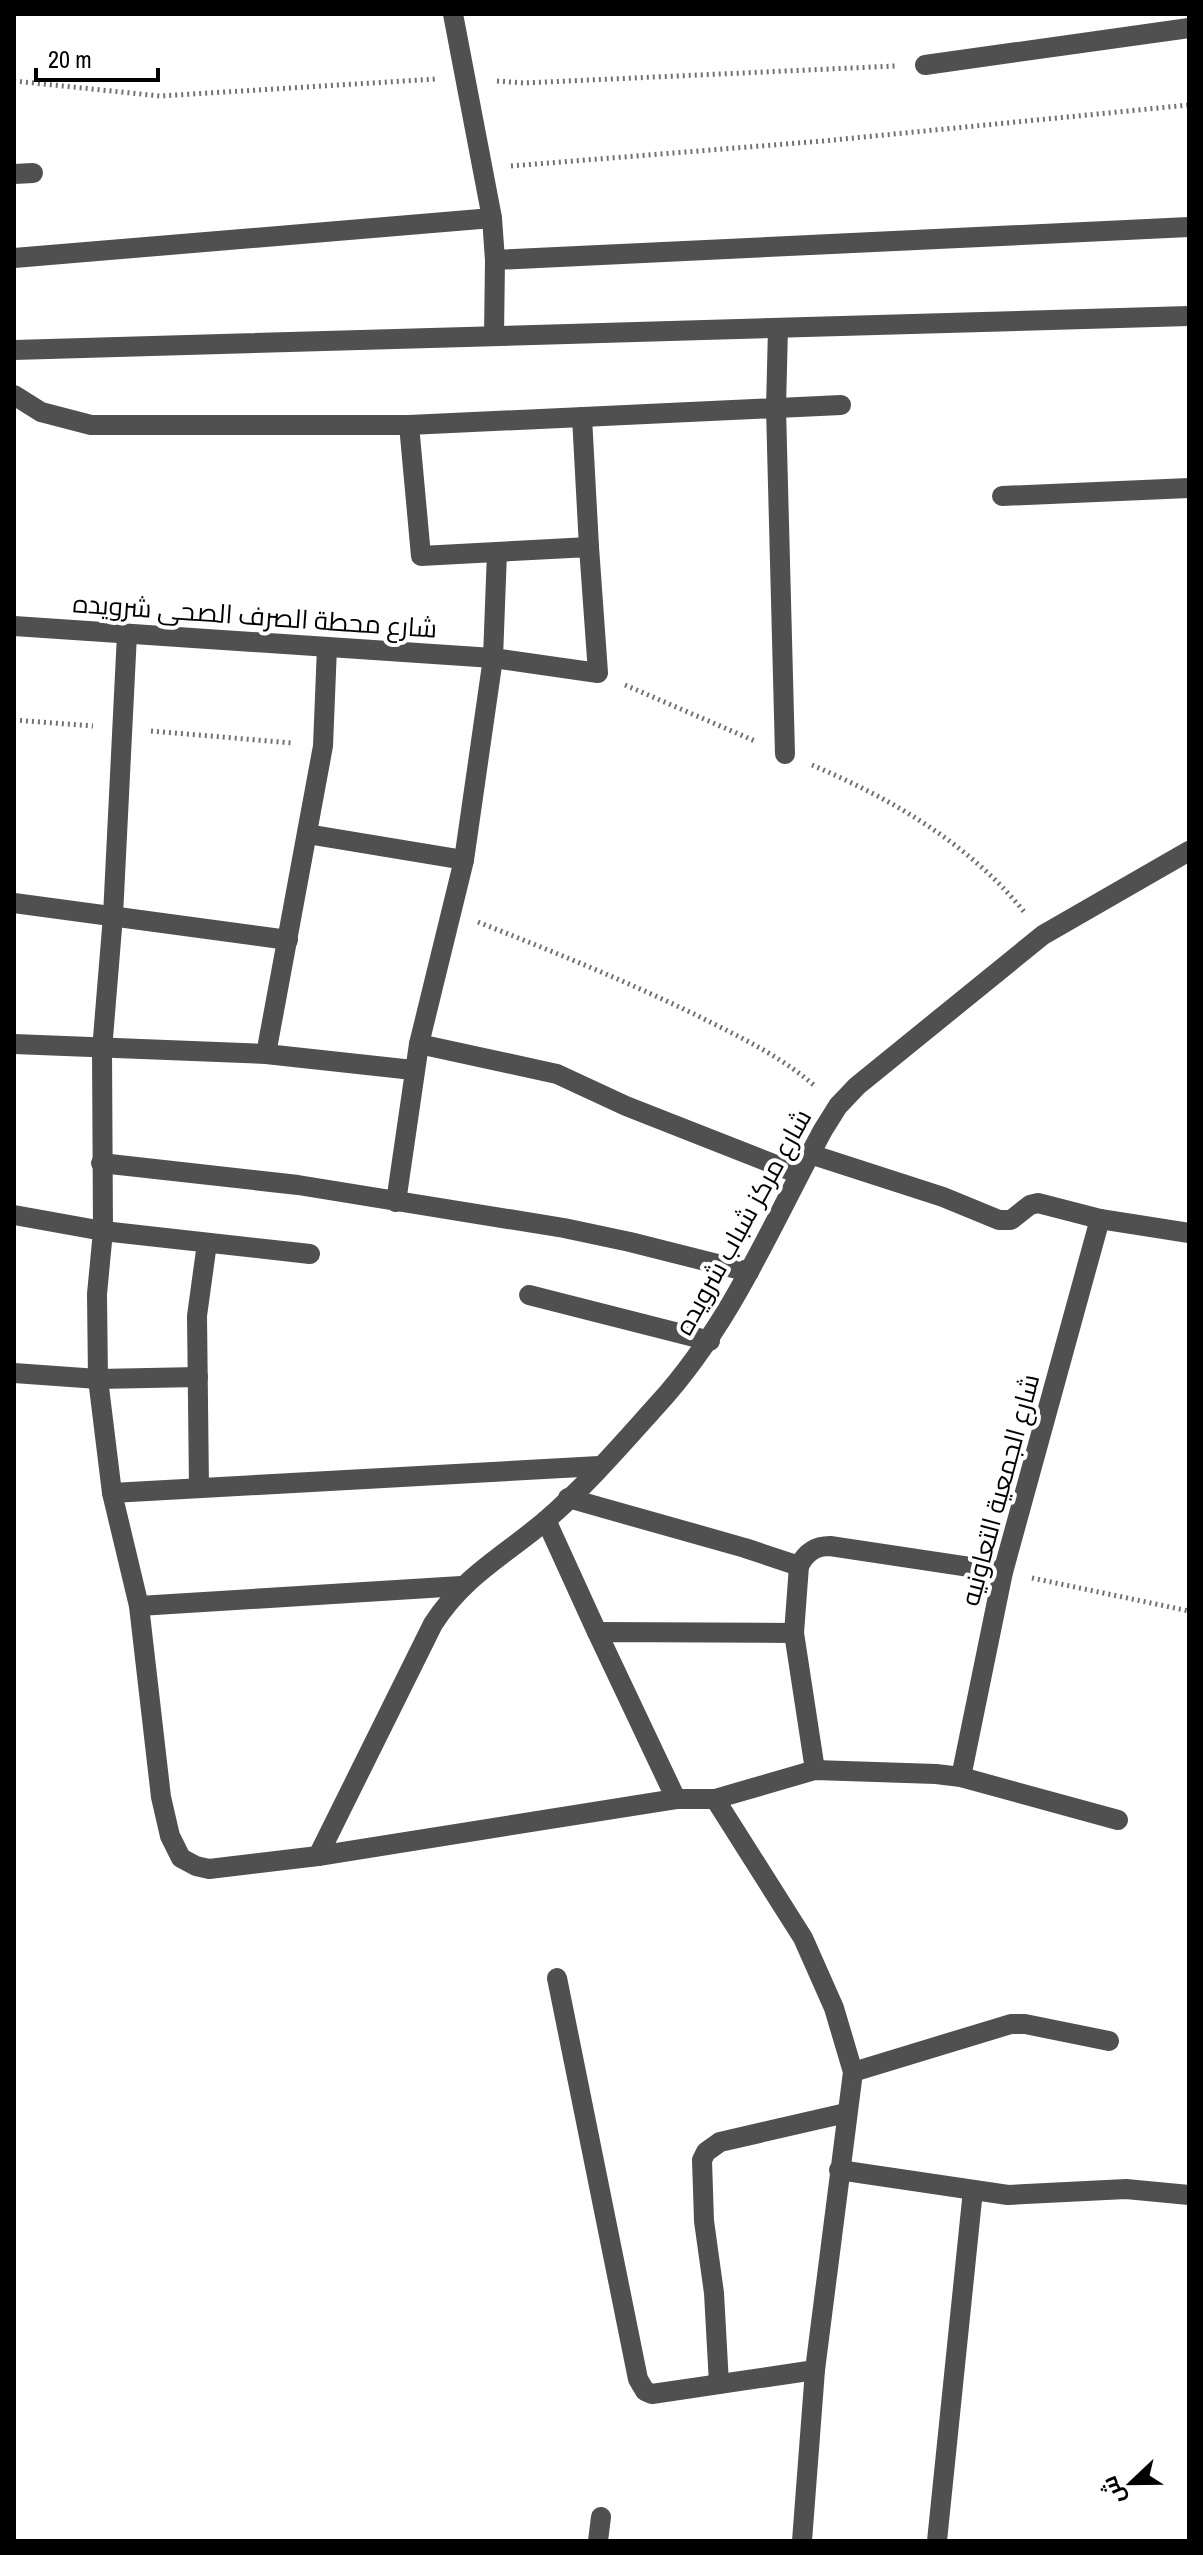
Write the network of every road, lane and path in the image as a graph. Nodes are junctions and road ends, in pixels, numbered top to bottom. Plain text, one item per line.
1 (453, 14) edge
2 (1189, 28) edge
3 (925, 65) joint
4 (465, 78) junction
5 (14, 81) edge
6 (1189, 105) edge
7 (482, 168) junction
8 (492, 218) junction
9 (1189, 227) edge
10 (14, 258) edge
11 (495, 260) junction
12 (1189, 316) edge
13 (778, 328) junction
14 (494, 336) junction
15 (14, 350) edge
16 (14, 395) edge
17 (841, 405) dead end
18 (776, 408) junction
19 (582, 417) junction
20 (409, 425) junction
21 (1189, 488) edge
22 (1002, 496) dead end
23 (589, 547) junction
24 (497, 552) junction
25 (14, 626) edge
26 (127, 634) junction
27 (327, 647) junction
28 (493, 658) junction
29 (598, 673) junction
30 (14, 720) edge
31 (122, 729) junction
32 (323, 746) junction
33 (785, 754) junction
34 (307, 834) junction
35 (1189, 851) edge
36 (464, 860) junction
37 (14, 903) edge
38 (452, 911) junction
39 (113, 916) junction
40 (1043, 935) junction
41 (288, 940) junction
42 (14, 1044) edge
43 (419, 1044) junction
44 (102, 1050) junction
45 (266, 1054) junction
46 (413, 1070) junction
47 (838, 1106) junction
48 (810, 1154) junction
49 (101, 1163) junction
50 (799, 1174) junction
51 (396, 1202) junction
52 (14, 1215) edge
53 (1100, 1219) junction
54 (103, 1231) junction
55 (1189, 1233) edge
56 (207, 1243) junction
57 (310, 1254) dead end
58 (749, 1272) junction
59 (529, 1295) dead end
60 (710, 1341) junction
61 (14, 1373) edge
62 (198, 1377) junction
63 (98, 1379) junction
64 (599, 1466) junction
65 (199, 1487) junction
66 (112, 1493) junction
67 (568, 1498) junction
68 (546, 1520) junction
69 (799, 1566) junction
70 (1003, 1572) junction
71 (461, 1586) junction
72 (139, 1606) junction
73 (1189, 1611) edge
74 (597, 1632) junction
75 (794, 1633) junction
76 (815, 1770) junction
77 (961, 1777) junction
78 (676, 1799) junction
79 (715, 1799) junction
80 (1118, 1820) dead end
81 (318, 1856) junction
82 (557, 1978) dead end
83 (1109, 2041) dead end
84 (853, 2072) junction
85 (846, 2113) junction
86 (839, 2170) junction
87 (973, 2190) junction
88 (1189, 2195) edge
89 (815, 2370) junction
90 (719, 2384) junction
91 (601, 2517) dead end
92 (598, 2541) edge
93 (802, 2541) edge
94 (937, 2541) edge

1 - 4 street
2 - 3 street
3 - 4 path
4 - 5 path
4 - 7 street
6 - 7 path
7 - 8 street
8 - 10 street
8 - 11 street
9 - 11 street
11 - 14 street
12 - 13 street
13 - 14 street
13 - 18 street
14 - 15 street
16 - 20 street
17 - 18 street
18 - 19 street
18 - 33 street
19 - 20 street
19 - 23 street
20 - 24 street
21 - 22 street
23 - 24 street
23 - 29 street
24 - 28 street
25 - 26 street, شارع محطة الصرف الصحى شرويده
26 - 27 street, شارع محطة الصرف الصحى شرويده
26 - 31 street
27 - 28 street, شارع محطة الصرف الصحى شرويده
27 - 32 street
28 - 29 street, شارع محطة الصرف الصحى شرويده
28 - 36 street
29 - 33 path
30 - 31 path
31 - 32 path
31 - 39 street
32 - 34 street
33 - 40 path
34 - 36 street
34 - 41 street
35 - 40 street, شارع مركز شباب شرويده
36 - 38 street
37 - 39 street
38 - 43 street
38 - 47 path
39 - 41 street
39 - 44 street
40 - 47 street, شارع مركز شباب شرويده
41 - 45 street
42 - 44 street
43 - 46 street
43 - 50 street
44 - 45 street
44 - 49 street
45 - 46 street
46 - 51 street
47 - 48 street, شارع مركز شباب شرويده
48 - 50 street, شارع مركز شباب شرويده
48 - 53 street
49 - 51 street
49 - 54 street
50 - 58 street, شارع مركز شباب شرويده
51 - 58 street
52 - 54 street
53 - 55 street
53 - 70 street, شارع الجمعية التعاونيه
54 - 56 street
54 - 63 street
56 - 57 street
56 - 62 street
58 - 60 street, شارع مركز شباب شرويده
59 - 60 street
60 - 64 street, شارع مركز شباب شرويده
61 - 63 street
62 - 63 street
62 - 65 street
63 - 66 street
64 - 65 street
64 - 67 street, شارع مركز شباب شرويده
65 - 66 street
66 - 72 street
67 - 68 street, شارع مركز شباب شرويده
67 - 69 street
68 - 71 street, شارع مركز شباب شرويده
68 - 74 street
69 - 70 street
69 - 75 street
70 - 73 path
70 - 77 street, شارع الجمعية التعاونيه
71 - 72 street
71 - 81 street, شارع مركز شباب شرويده
72 - 81 street
74 - 75 street
74 - 78 street
75 - 76 street
76 - 77 street
76 - 79 street
77 - 80 street
78 - 79 street
78 - 81 street
79 - 84 street
82 - 90 street
83 - 84 street
84 - 85 street
85 - 86 street
85 - 90 street
86 - 87 street
86 - 89 street
87 - 88 street
87 - 94 street
89 - 90 street
89 - 93 street
91 - 92 street

